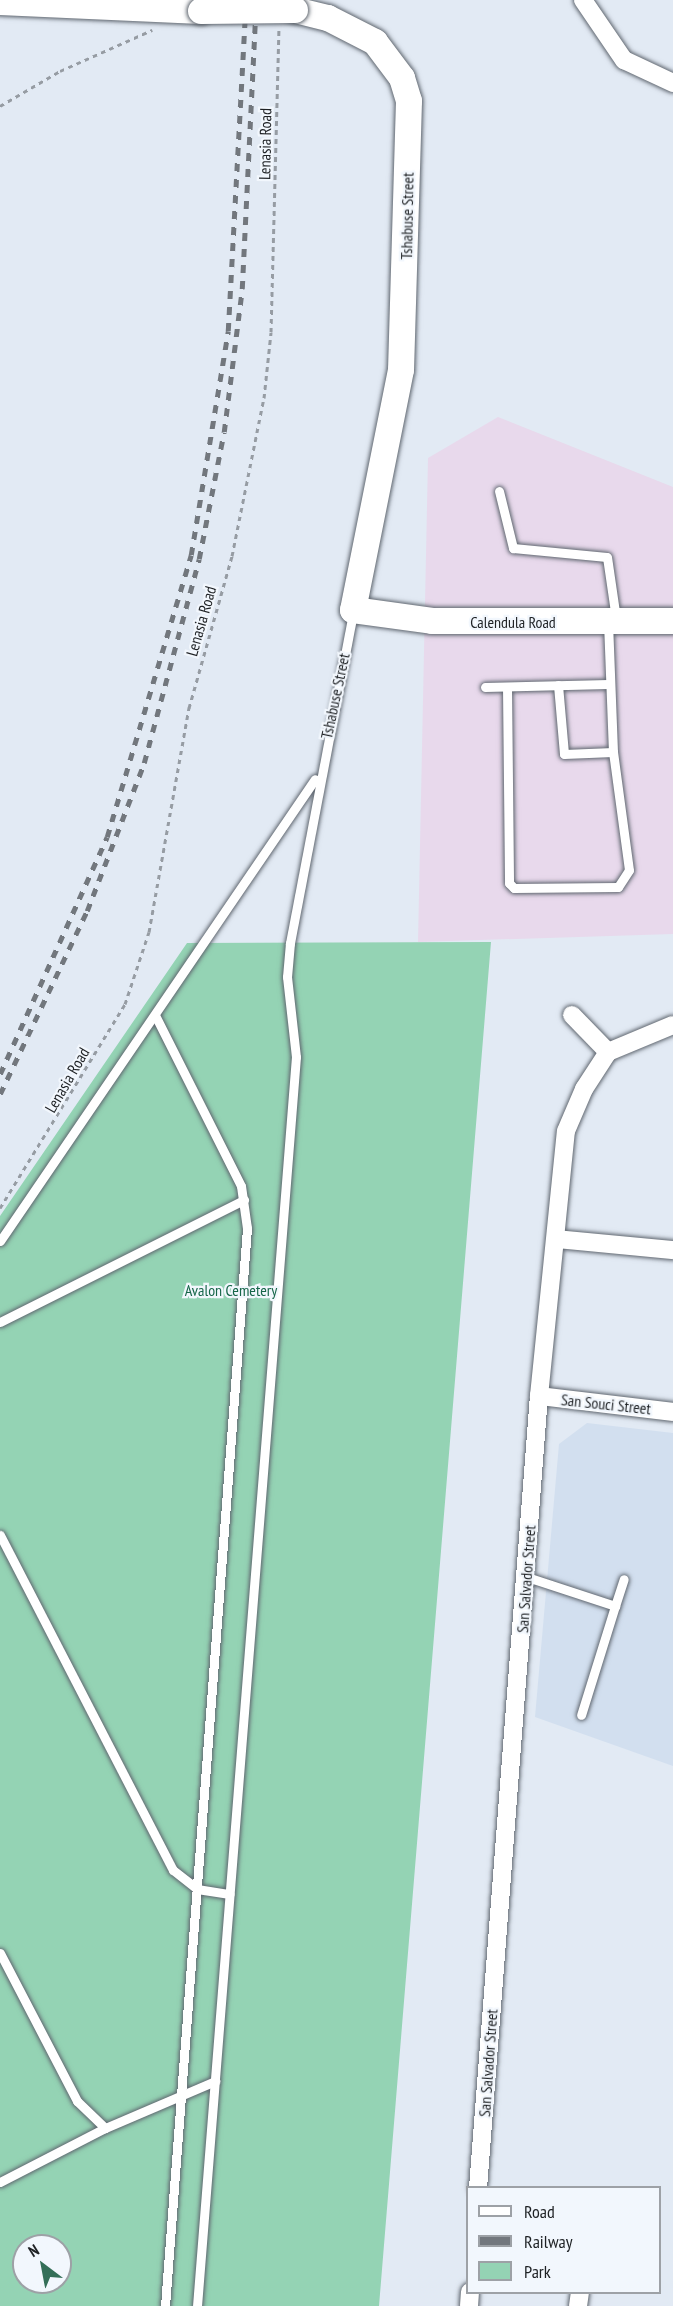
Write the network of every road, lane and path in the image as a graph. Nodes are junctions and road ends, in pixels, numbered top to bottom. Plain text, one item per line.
1 (583, 0) edge
2 (0, 2) edge
3 (194, 10) junction
4 (287, 17) junction
5 (673, 83) edge
6 (0, 106) edge
7 (499, 491) dead end
8 (353, 610) junction
9 (673, 621) edge
10 (612, 622) junction
11 (608, 684) junction
12 (558, 686) junction
13 (485, 687) dead end
14 (507, 687) junction
15 (613, 752) junction
16 (318, 774) junction
17 (572, 1015) dead end
18 (156, 1017) junction
19 (673, 1025) edge
20 (608, 1052) junction
21 (244, 1200) junction
22 (0, 1208) edge
23 (556, 1239) junction
24 (0, 1241) edge
25 (673, 1250) edge
26 (0, 1322) edge
27 (539, 1396) junction
28 (673, 1412) edge
29 (0, 1535) edge
30 (527, 1577) junction
31 (624, 1579) dead end
32 (615, 1606) junction
33 (581, 1715) dead end
34 (197, 1889) junction
35 (230, 1894) junction
36 (0, 1953) edge
37 (215, 2081) junction
38 (181, 2097) junction
39 (105, 2128) junction
40 (0, 2182) edge
41 (478, 2186) edge
42 (165, 2306) edge
43 (197, 2306) edge

1 - 5 street
2 - 3 street, Tshabuse Street
3 - 4 street, Tshabuse Street, bridge
3 - 6 path
4 - 8 street, Tshabuse Street
4 - 22 path, Lenasia Road
7 - 10 lane
8 - 10 street, Calendula Road
8 - 16 lane, Tshabuse Street
9 - 10 street, Calendula Road
10 - 11 lane
11 - 12 lane
11 - 15 lane
12 - 14 lane
12 - 15 lane
13 - 14 lane
14 - 15 lane
16 - 18 lane
16 - 35 lane, Tshabuse Street
17 - 20 street
18 - 21 lane
18 - 24 lane
19 - 20 street
20 - 23 street, San Salvador Street
21 - 26 lane
21 - 34 lane
23 - 25 street
23 - 27 street, San Salvador Street
27 - 28 street, San Souci Street
27 - 30 street, San Salvador Street
29 - 34 lane
30 - 32 lane
30 - 41 street, San Salvador Street
31 - 32 lane
32 - 33 lane
34 - 35 lane
34 - 38 lane
35 - 37 lane, Tshabuse Street
36 - 39 lane
37 - 38 lane
37 - 43 lane, Tshabuse Street
38 - 39 lane
38 - 42 lane
39 - 40 lane

